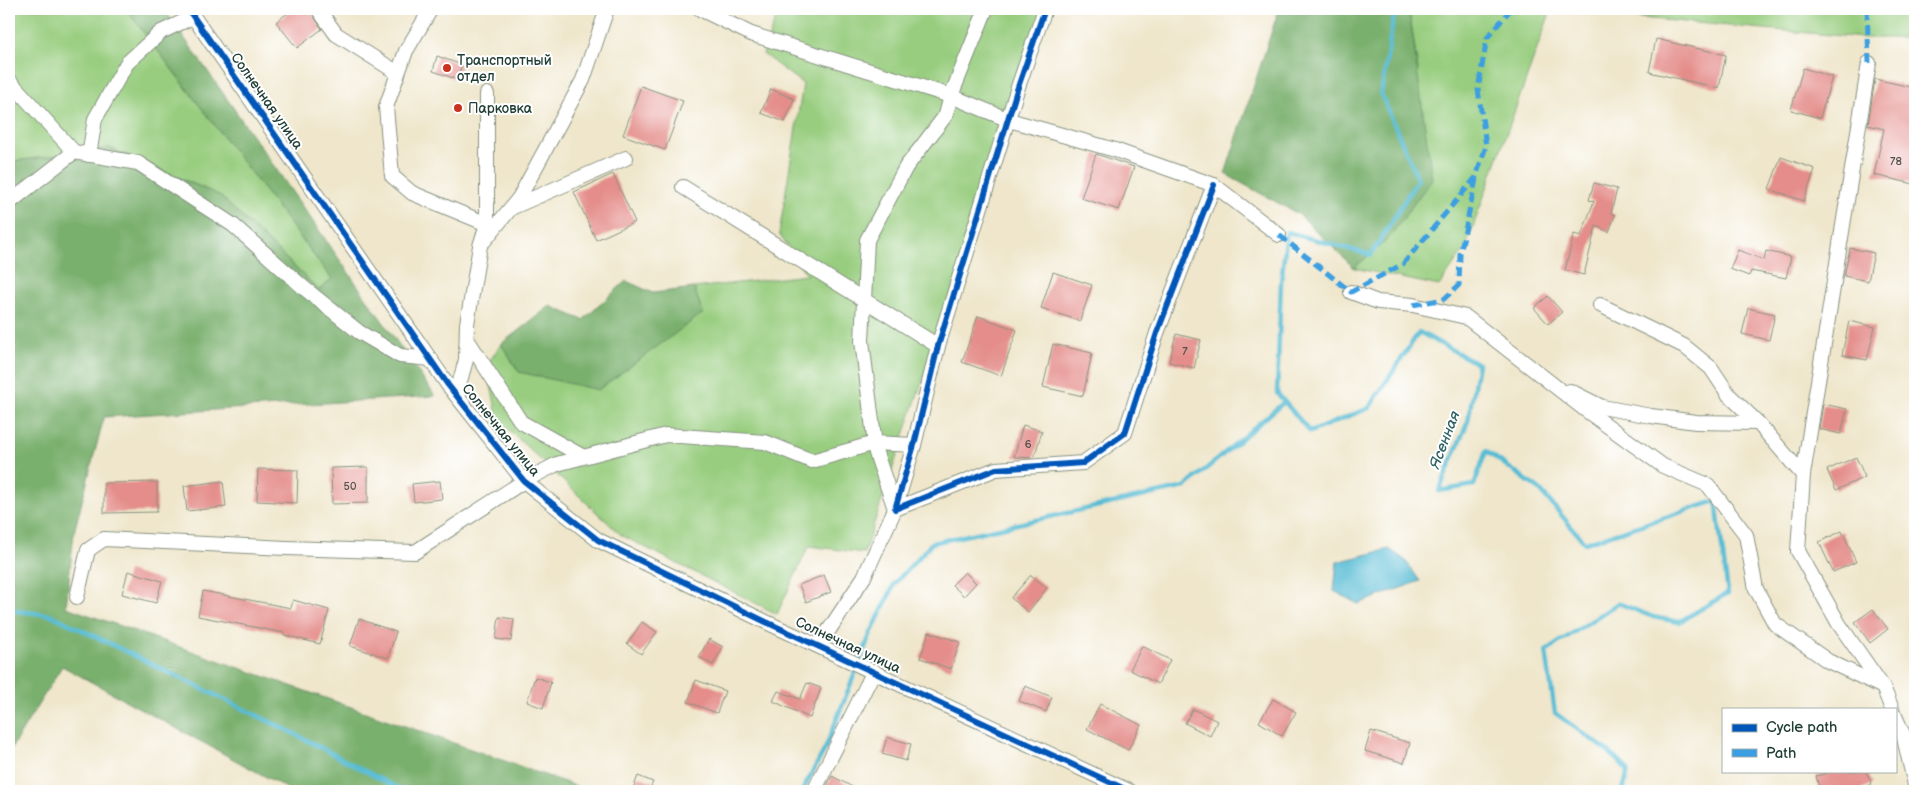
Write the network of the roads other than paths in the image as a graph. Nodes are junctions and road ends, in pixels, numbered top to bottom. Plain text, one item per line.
1 (318, 9) edge
2 (431, 9) edge
3 (607, 9) edge
4 (700, 9) edge
5 (986, 9) edge
6 (1045, 9) edge
7 (191, 13) edge
8 (1869, 63) dead end
9 (398, 73) junction
10 (9, 80) edge
11 (488, 94) dead end
12 (950, 96) junction
13 (1009, 120) junction
14 (74, 152) junction
15 (89, 155) junction
16 (626, 158) dead end
17 (1214, 185) junction
18 (683, 187) dead end
19 (9, 203) edge
20 (512, 207) junction
21 (487, 224) junction
22 (1279, 235) dead end
23 (480, 246) junction
24 (1351, 292) dead end
25 (864, 301) junction
26 (1600, 305) dead end
27 (467, 339) junction
28 (938, 346) junction
29 (431, 360) junction
30 (1539, 374) junction
31 (456, 395) junction
32 (1758, 423) junction
33 (875, 443) junction
34 (914, 445) junction
35 (582, 456) junction
36 (1803, 475) junction
37 (524, 481) junction
38 (895, 509) junction
39 (77, 597) dead end
40 (819, 645) junction
41 (874, 671) junction
42 (1883, 687) junction
43 (1892, 708) edge
44 (1896, 718) edge
45 (1910, 746) edge
46 (1915, 785) edge
47 (814, 791) edge
48 (1129, 791) edge

1 - 9 street
2 - 9 street
3 - 20 street
4 - 12 street
5 - 12 street
6 - 13 street
7 - 15 street
7 - 29 street, Солнечная улица
8 - 36 street
9 - 21 street
10 - 14 street
11 - 21 street
12 - 13 street
12 - 25 street
13 - 17 street
13 - 28 street
14 - 15 street
14 - 19 street
15 - 29 street
16 - 20 street
17 - 22 street
17 - 38 street
18 - 25 street
20 - 23 street
21 - 23 street
23 - 27 street
24 - 30 street
25 - 28 street
25 - 33 street
26 - 32 street
27 - 31 street
27 - 35 street
28 - 34 street
29 - 31 street, Солнечная улица
30 - 32 street
30 - 42 street
31 - 37 street, Солнечная улица
32 - 36 street
33 - 34 street
33 - 35 street
33 - 38 street
34 - 38 street
35 - 37 street
36 - 42 street
37 - 39 street
37 - 40 street, Солнечная улица
38 - 40 street
40 - 41 street, Солнечная улица
41 - 47 street
41 - 48 street, Солнечная улица
42 - 43 street
44 - 45 street
45 - 46 street

